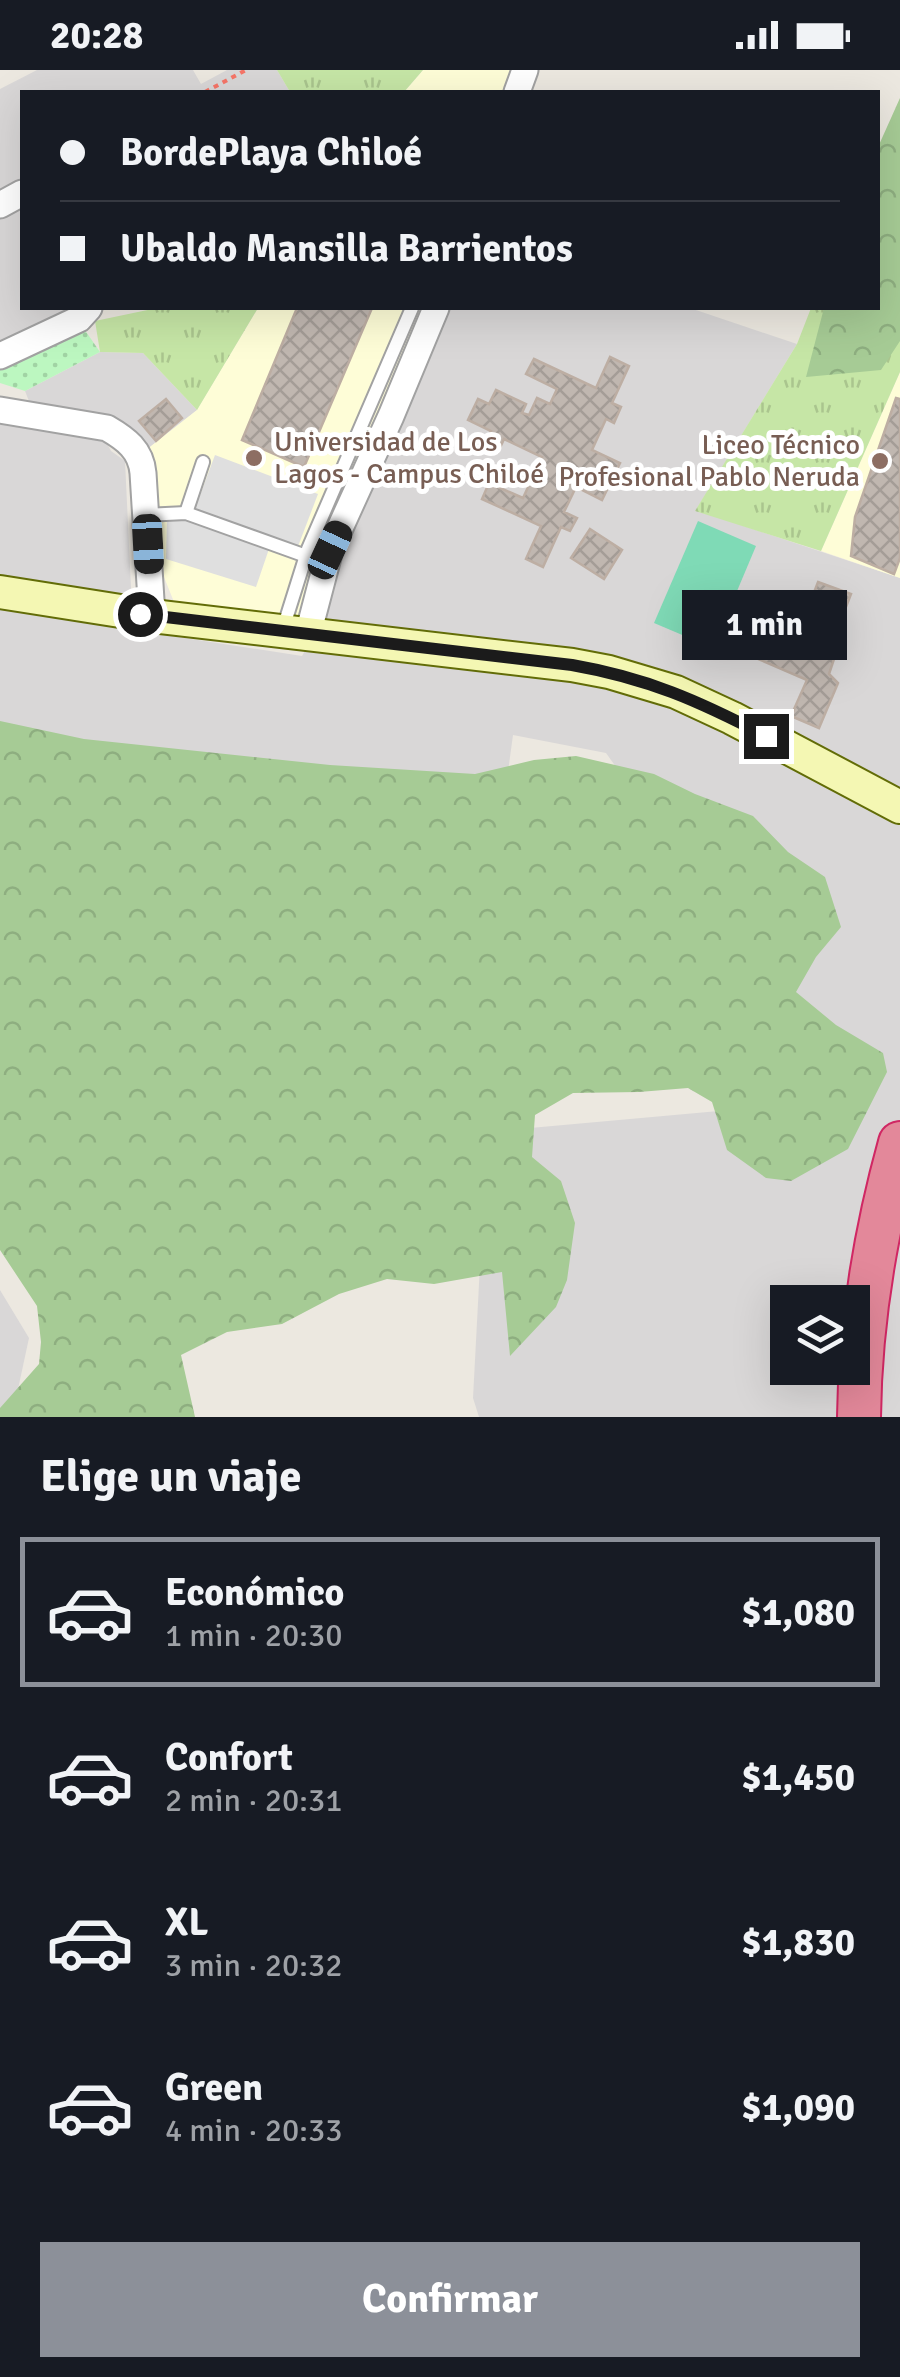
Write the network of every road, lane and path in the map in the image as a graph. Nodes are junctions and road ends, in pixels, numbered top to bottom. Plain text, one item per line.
1 (246, 70) edge
2 (209, 90) edge
3 (87, 310) edge
4 (411, 310) edge
5 (435, 310) edge
6 (0, 356) edge
7 (0, 410) edge
8 (204, 462) dead end
9 (186, 513) junction
10 (146, 515) junction
11 (306, 556) junction
12 (0, 592) edge
13 (152, 616) junction
14 (296, 633) junction
15 (900, 808) edge
16 (900, 1144) edge
17 (859, 1417) edge

1 - 2 path
3 - 6 street
4 - 11 lane
5 - 14 street
7 - 10 street
8 - 9 lane
9 - 10 lane
9 - 11 lane
10 - 13 street
11 - 14 lane
12 - 13 main road
13 - 14 main road
14 - 15 main road
16 - 17 highway

